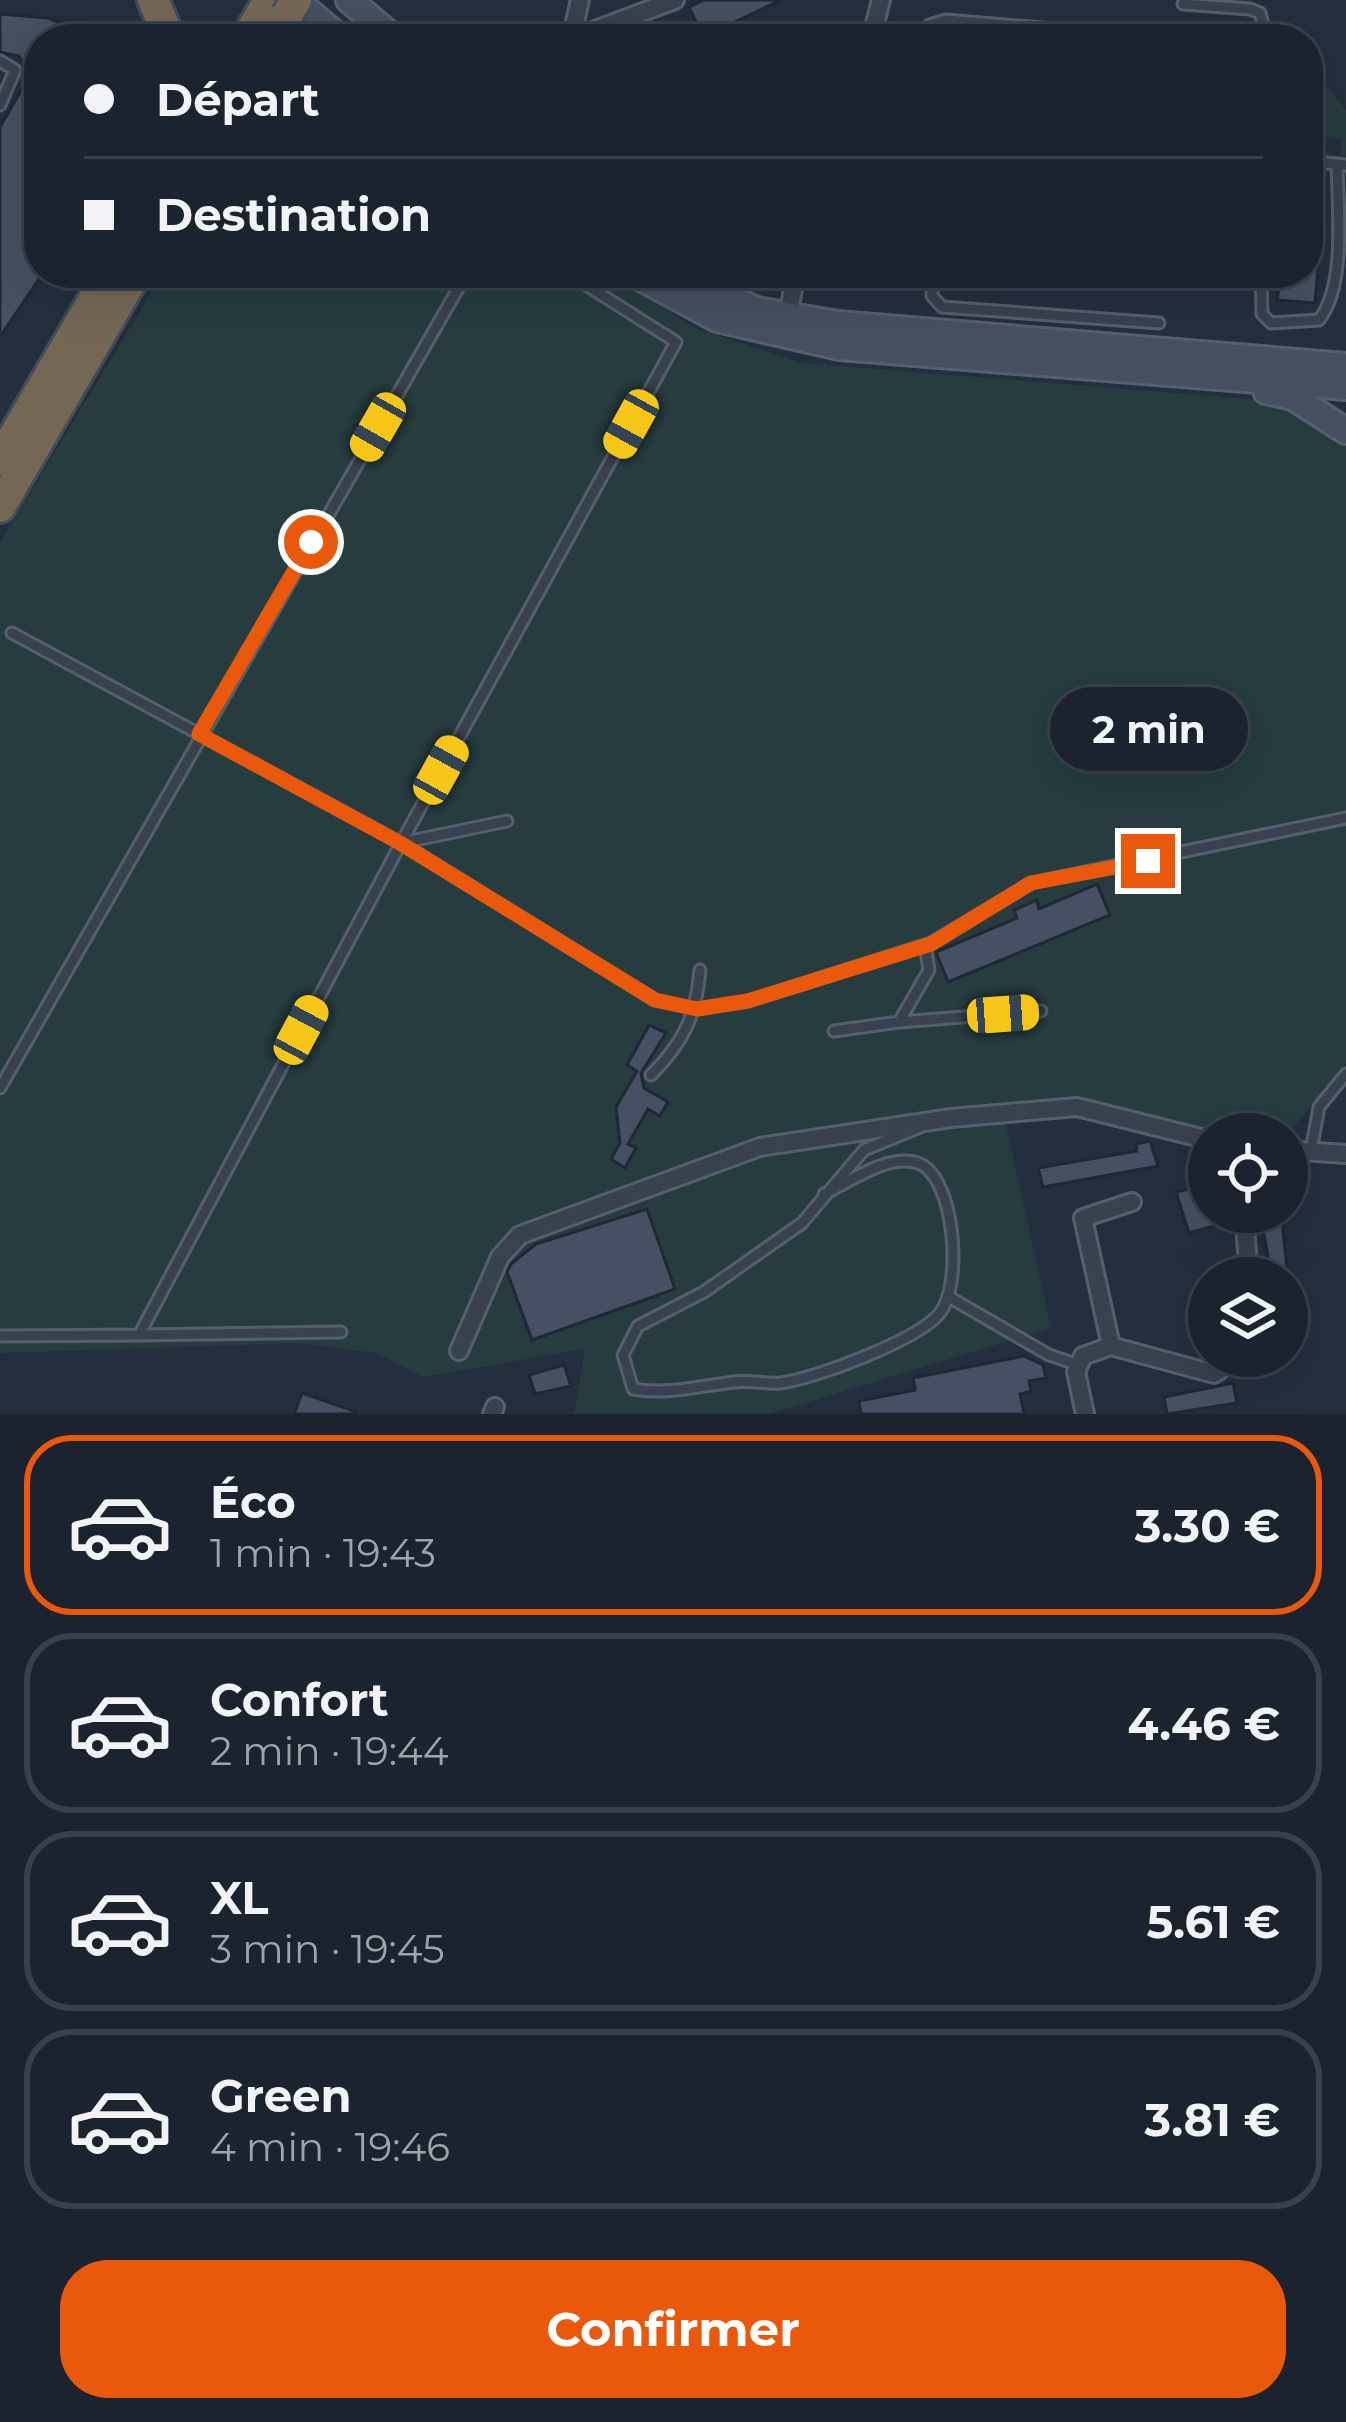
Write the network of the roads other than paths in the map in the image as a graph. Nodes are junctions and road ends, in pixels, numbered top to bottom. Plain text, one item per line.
1 (349, 0) edge
2 (675, 0) edge
3 (1183, 4) dead end
4 (377, 24) edge
5 (611, 24) edge
6 (932, 24) edge
7 (994, 24) edge
8 (1262, 24) edge
9 (0, 61) edge
10 (0, 105) edge
11 (1341, 165) edge
12 (100, 288) edge
13 (127, 288) edge
14 (458, 288) edge
15 (591, 288) edge
16 (660, 288) edge
17 (704, 288) edge
18 (793, 288) edge
19 (932, 288) edge
20 (1261, 288) edge
21 (788, 316) junction
22 (1159, 323) dead end
23 (1346, 366) edge
24 (1187, 375) junction
25 (1346, 387) edge
26 (1346, 431) edge
27 (0, 460) edge
28 (0, 507) edge
29 (12, 633) dead end
30 (199, 734) junction
31 (1346, 818) edge
32 (507, 821) dead end
33 (400, 843) junction
34 (925, 945) junction
35 (700, 970) dead end
36 (697, 1009) junction
37 (1040, 1011) dead end
38 (899, 1022) junction
39 (833, 1030) dead end
40 (1346, 1073) edge
41 (651, 1075) dead end
42 (0, 1088) edge
43 (930, 1121) junction
44 (1188, 1135) edge
45 (1308, 1151) edge
46 (1311, 1151) junction
47 (1346, 1154) edge
48 (824, 1194) junction
49 (1132, 1202) dead end
50 (949, 1297) junction
51 (341, 1332) dead end
52 (140, 1335) junction
53 (0, 1336) edge
54 (1111, 1346) junction
55 (459, 1352) dead end
56 (1079, 1365) junction
57 (1188, 1367) edge
58 (1085, 1414) edge

1 - 4 main road
2 - 5 street
3 - 8 lane
6 - 7 lane
9 - 10 lane
11 - 20 lane
12 - 27 highway
13 - 28 highway
14 - 30 lane
15 - 33 lane
16 - 24 main road
17 - 21 main road
18 - 21 street
19 - 22 lane
21 - 23 main road
24 - 25 main road
24 - 26 main road
29 - 30 lane
30 - 33 lane
30 - 42 lane
31 - 34 lane
32 - 33 lane
33 - 36 lane
33 - 52 lane
34 - 36 lane
34 - 38 lane
35 - 36 lane
36 - 41 lane
37 - 38 lane
38 - 39 lane
40 - 46 lane
43 - 44 street
43 - 48 lane
43 - 55 street
45 - 46 street
46 - 47 street
48 - 50 lane
48 - 50 lane
49 - 54 street
50 - 56 lane
51 - 52 lane
52 - 53 lane
54 - 56 street
54 - 57 street
56 - 58 street

